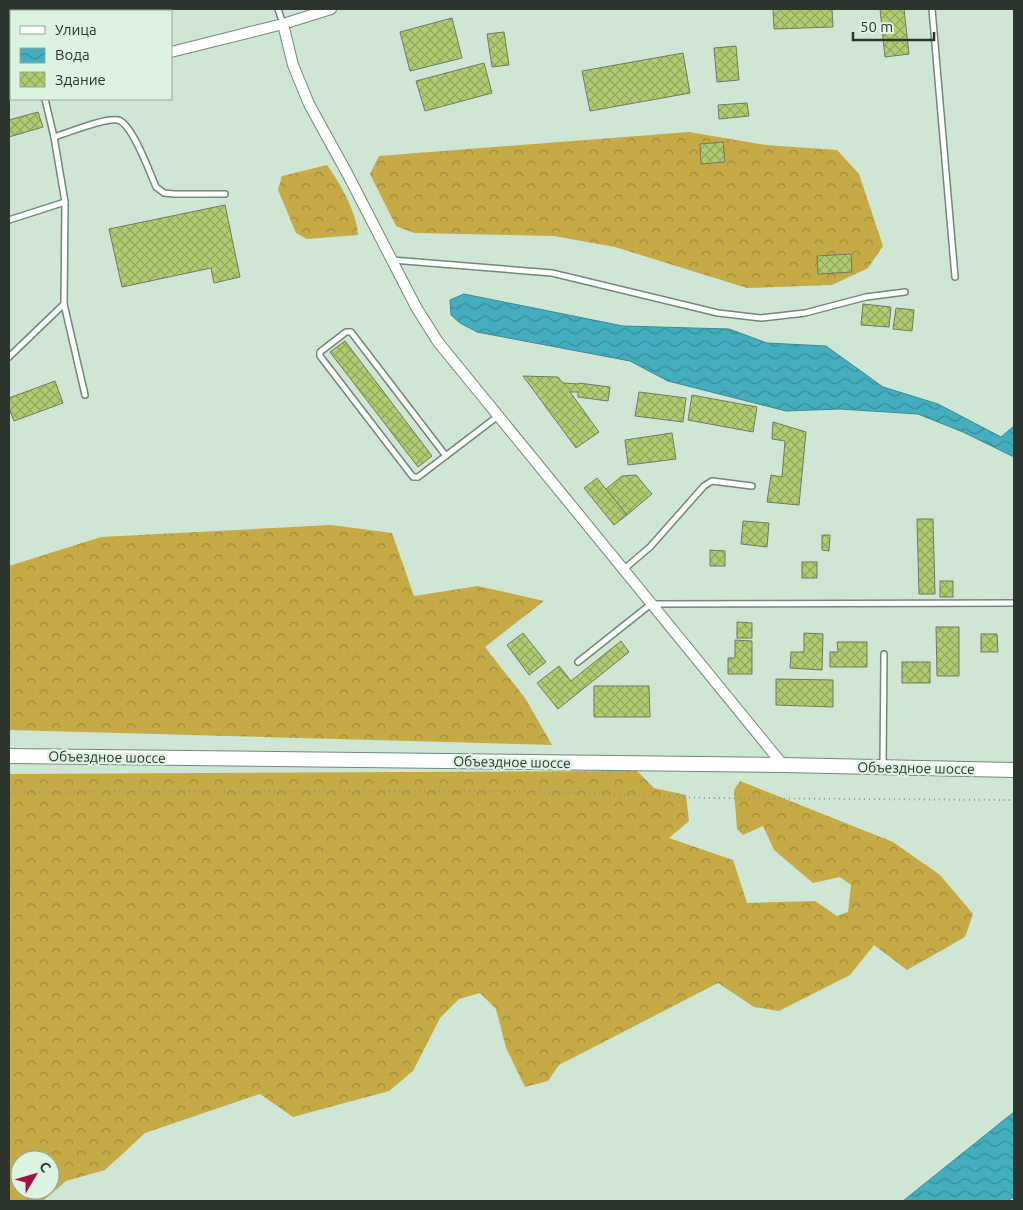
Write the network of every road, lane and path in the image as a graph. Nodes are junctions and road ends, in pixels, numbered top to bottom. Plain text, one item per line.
1 (278, 9) edge
2 (331, 9) edge
3 (932, 9) edge
4 (282, 24) junction
5 (172, 52) edge
6 (45, 100) edge
7 (54, 137) junction
8 (226, 194) dead end
9 (65, 202) junction
10 (9, 220) edge
11 (391, 260) junction
12 (956, 278) dead end
13 (905, 292) dead end
14 (64, 304) junction
15 (9, 356) edge
16 (85, 395) dead end
17 (498, 416) junction
18 (446, 456) junction
19 (752, 486) dead end
20 (623, 570) junction
21 (1014, 603) edge
22 (651, 604) junction
23 (884, 654) dead end
24 (578, 662) dead end
25 (9, 756) edge
26 (783, 765) junction
27 (883, 767) junction
28 (1014, 770) edge
29 (9, 792) edge
30 (1014, 800) edge

1 - 4 lane
2 - 4 street
3 - 12 lane
4 - 5 street
4 - 11 street
6 - 7 lane
7 - 8 lane
7 - 9 lane
9 - 10 lane
9 - 14 lane
11 - 13 lane
11 - 17 street
14 - 15 lane
14 - 16 lane
17 - 18 lane
17 - 20 street
18 - 18 lane
19 - 20 lane
20 - 22 street
21 - 22 lane
22 - 24 lane
22 - 26 street
23 - 27 lane
25 - 26 main road, Объездное шоссе
26 - 27 main road, Объездное шоссе
27 - 28 main road, Объездное шоссе
29 - 30 path

